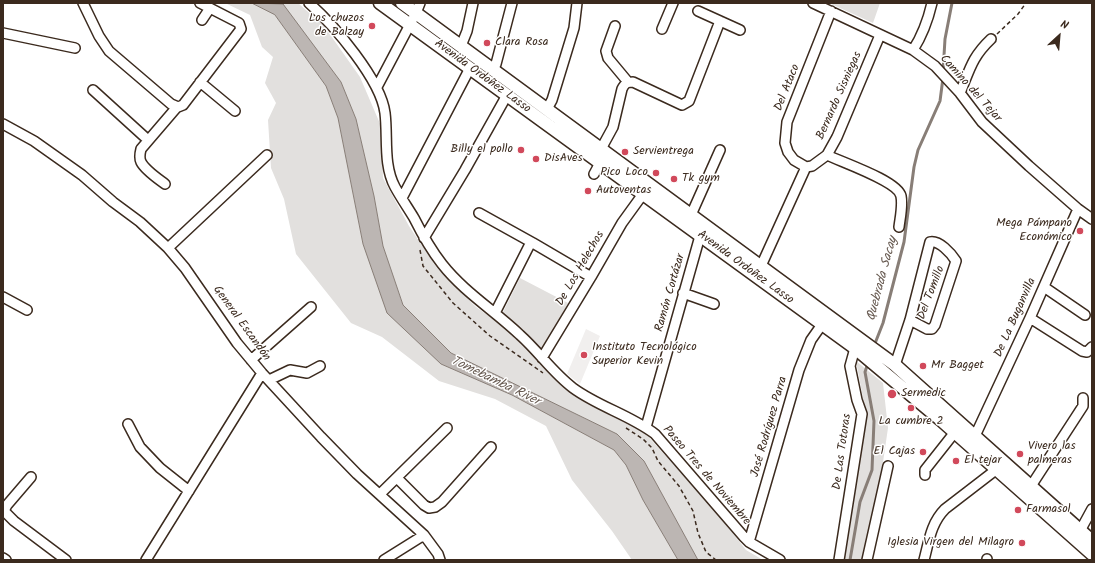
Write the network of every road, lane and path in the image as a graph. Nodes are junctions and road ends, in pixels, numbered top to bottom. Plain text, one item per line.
1 (83, 3) edge
2 (200, 3) edge
3 (309, 3) edge
4 (380, 3) edge
5 (402, 3) edge
6 (473, 3) edge
7 (512, 3) edge
8 (577, 3) edge
9 (673, 3) edge
10 (813, 3) edge
11 (932, 3) edge
12 (1026, 3) edge
13 (210, 8) junction
14 (418, 8) edge
15 (698, 11) dead end
16 (831, 11) junction
17 (202, 20) dead end
18 (720, 21) junction
19 (410, 24) junction
20 (615, 26) dead end
21 (662, 29) dead end
22 (740, 30) dead end
23 (3, 33) edge
24 (880, 35) junction
25 (991, 39) joint
26 (461, 46) junction
27 (75, 48) dead end
28 (913, 50) junction
29 (470, 68) junction
30 (493, 70) junction
31 (200, 82) junction
32 (628, 82) junction
33 (377, 87) junction
34 (958, 89) junction
35 (93, 90) dead end
36 (507, 95) junction
37 (177, 107) junction
38 (547, 109) junction
39 (235, 111) dead end
40 (3, 124) edge
41 (148, 140) junction
42 (602, 149) junction
43 (720, 150) dead end
44 (267, 155) dead end
45 (827, 155) junction
46 (600, 163) junction
47 (806, 167) junction
48 (594, 174) dead end
49 (165, 184) dead end
50 (643, 194) junction
51 (402, 198) junction
52 (1078, 209) junction
53 (479, 213) dead end
54 (691, 215) junction
55 (1092, 219) edge
56 (899, 227) dead end
57 (700, 236) junction
58 (424, 238) junction
59 (533, 242) junction
60 (168, 248) junction
61 (761, 266) junction
62 (591, 277) junction
63 (1044, 287) junction
64 (683, 293) junction
65 (3, 296) edge
66 (714, 304) dead end
67 (311, 307) dead end
68 (27, 310) dead end
69 (495, 313) junction
70 (1085, 315) dead end
71 (1030, 318) junction
72 (910, 320) junction
73 (823, 323) junction
74 (856, 342) junction
75 (1092, 347) edge
76 (542, 358) junction
77 (251, 360) junction
78 (889, 365) junction
79 (320, 366) dead end
80 (262, 373) junction
81 (269, 380) junction
82 (1083, 398) dead end
83 (128, 424) dead end
84 (646, 427) junction
85 (447, 428) dead end
86 (955, 432) junction
87 (975, 436) junction
88 (491, 447) dead end
89 (888, 466) dead end
90 (997, 469) junction
91 (925, 475) dead end
92 (31, 477) dead end
93 (397, 478) junction
94 (1030, 486) junction
95 (189, 491) junction
96 (380, 494) junction
97 (1092, 509) edge
98 (1080, 531) junction
99 (424, 535) junction
100 (1091, 540) edge
101 (749, 542) junction
102 (1092, 554) edge
103 (3, 558) edge
104 (6, 560) edge
105 (66, 560) edge
106 (146, 560) edge
107 (384, 560) edge
108 (440, 560) edge
109 (780, 560) edge
110 (839, 560) edge
111 (867, 560) edge
112 (924, 560) edge

1 - 37 street
2 - 13 street
3 - 33 street, Paseo Tres de Noviembre
4 - 19 main road, Avenida Ordoñez Lasso
5 - 14 main road, Avenida Ordoñez Lasso
6 - 26 street
7 - 30 street
8 - 38 street
9 - 21 street
10 - 16 street, Camino del Tejar
11 - 28 street
12 - 25 path
13 - 17 street
13 - 31 street
14 - 19 street
14 - 26 main road, Avenida Ordoñez Lasso
15 - 18 street
16 - 24 street, Camino del Tejar
16 - 47 street, Del Ataco
18 - 22 street
18 - 32 street
19 - 29 main road, Avenida Ordoñez Lasso
19 - 33 street
20 - 32 street
23 - 27 street
24 - 28 street, Camino del Tejar
24 - 45 street, Bernardo Sisniegas
25 - 34 street
26 - 30 main road, Avenida Ordoñez Lasso
28 - 34 street, Camino del Tejar
29 - 36 main road, Avenida Ordoñez Lasso
29 - 51 street
30 - 38 main road, Avenida Ordoñez Lasso
31 - 37 street
31 - 39 street
32 - 42 street
33 - 51 street, Paseo Tres de Noviembre
34 - 52 street, Camino del Tejar
35 - 41 street
36 - 46 main road, Avenida Ordoñez Lasso
36 - 58 street
37 - 41 street
38 - 42 main road, Avenida Ordoñez Lasso
40 - 60 street, General Escandón
41 - 49 street
42 - 54 main road, Avenida Ordoñez Lasso
43 - 54 street
44 - 60 street
45 - 47 street, Bernardo Sisniegas
45 - 56 street
46 - 48 street
46 - 50 main road, Avenida Ordoñez Lasso
47 - 61 street
50 - 57 main road, Avenida Ordoñez Lasso
50 - 62 street, De Los Helechos
51 - 58 street, Paseo Tres de Noviembre
52 - 55 street, Camino del Tejar
52 - 63 street, De La Buganvilla
53 - 59 street
54 - 61 main road, Avenida Ordoñez Lasso
57 - 64 street, Ramón Cortázar
57 - 73 main road, Avenida Ordoñez Lasso
58 - 69 street, Paseo Tres de Noviembre
59 - 62 street
59 - 69 street
60 - 77 street, General Escandón
61 - 74 main road, Avenida Ordoñez Lasso
62 - 76 street, De Los Helechos
63 - 70 street
63 - 71 street, De La Buganvilla
64 - 66 street
64 - 84 street, Ramón Cortázar
65 - 68 street
67 - 77 street
69 - 76 street, Paseo Tres de Noviembre
71 - 75 street
71 - 87 street, De La Buganvilla
72 - 72 street, Del Tomillo
72 - 78 street, Del Tomillo
73 - 74 main road, Avenida Ordoñez Lasso
73 - 101 street, José Rodríguez Parra
74 - 78 main road, Avenida Ordoñez Lasso
74 - 110 street, De Las Totoras
76 - 84 street, Paseo Tres de Noviembre
77 - 80 street, General Escandón
78 - 86 main road, Avenida Ordoñez Lasso
78 - 87 main road, Avenida Ordoñez Lasso
79 - 81 street
80 - 81 street, General Escandón
80 - 95 street
81 - 96 street, General Escandón
82 - 94 street
83 - 95 street
84 - 101 street, Paseo Tres de Noviembre
85 - 93 street
86 - 90 main road, Avenida Ordoñez Lasso
86 - 91 street
87 - 94 main road, Avenida Ordoñez Lasso
88 - 93 street
89 - 111 street
90 - 102 main road, Avenida Ordoñez Lasso
90 - 112 street
92 - 105 street
93 - 96 street
94 - 98 main road, Avenida Ordoñez Lasso
95 - 106 street
96 - 99 street, General Escandón
97 - 98 street
98 - 100 main road, Avenida Ordoñez Lasso
99 - 107 street
99 - 108 street, General Escandón
101 - 109 street, Paseo Tres de Noviembre
103 - 104 street

